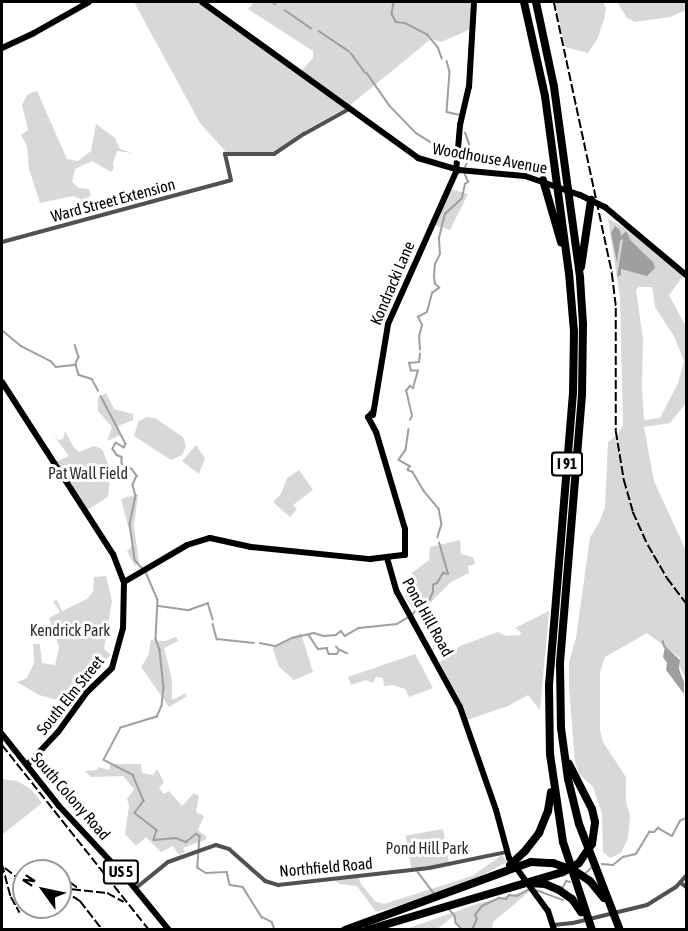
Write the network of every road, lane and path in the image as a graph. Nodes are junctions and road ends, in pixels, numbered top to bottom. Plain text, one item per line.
1 (89, 2) edge
2 (202, 2) edge
3 (474, 2) edge
4 (524, 2) edge
5 (536, 2) edge
6 (2, 48) edge
7 (349, 109) junction
8 (457, 170) junction
9 (543, 180) junction
10 (591, 200) junction
11 (2, 242) edge
12 (569, 269) junction
13 (687, 274) edge
14 (581, 286) junction
15 (2, 382) edge
16 (387, 558) junction
17 (142, 572) junction
18 (122, 573) junction
19 (124, 582) junction
20 (561, 728) junction
21 (2, 734) edge
22 (27, 765) junction
23 (552, 782) junction
24 (507, 852) junction
25 (512, 865) junction
26 (687, 876) edge
27 (524, 883) junction
28 (681, 883) junction
29 (687, 887) edge
30 (136, 888) junction
31 (613, 912) junction
32 (588, 923) edge
33 (553, 927) edge
34 (168, 930) edge
35 (345, 930) edge
36 (367, 930) edge
37 (620, 930) edge

1 - 6 main road
2 - 7 main road, Woodhouse Avenue
3 - 8 main road
4 - 12 highway, I 91
5 - 14 highway, I 91
7 - 8 main road, Woodhouse Avenue
7 - 11 street, Ward Street Extension
8 - 9 main road, Woodhouse Avenue
8 - 16 main road, Kondracki Lane
9 - 10 main road, Woodhouse Avenue
9 - 12 highway
10 - 13 main road, Woodhouse Avenue
10 - 14 highway
12 - 23 highway, I 91
14 - 20 highway, I 91
15 - 18 main road, South Elm Street
16 - 17 main road
16 - 24 main road, Pond Hill Road
17 - 18 main road
17 - 19 main road
18 - 19 main road, South Elm Street
19 - 22 main road, South Elm Street
20 - 27 highway
20 - 31 highway, I 91
21 - 22 main road, South Colony Road / US 5
22 - 30 main road, South Colony Road / US 5
23 - 25 highway
23 - 32 highway, I 91
24 - 30 street, Northfield Road
24 - 33 main road, Pond Hill Road
25 - 31 highway
25 - 35 highway
26 - 28 street, Pond Hill Road
27 - 32 highway
27 - 36 highway
28 - 29 street
28 - 33 street, Pond Hill Road
30 - 34 main road, South Colony Road / US 5
31 - 37 highway, I 91

